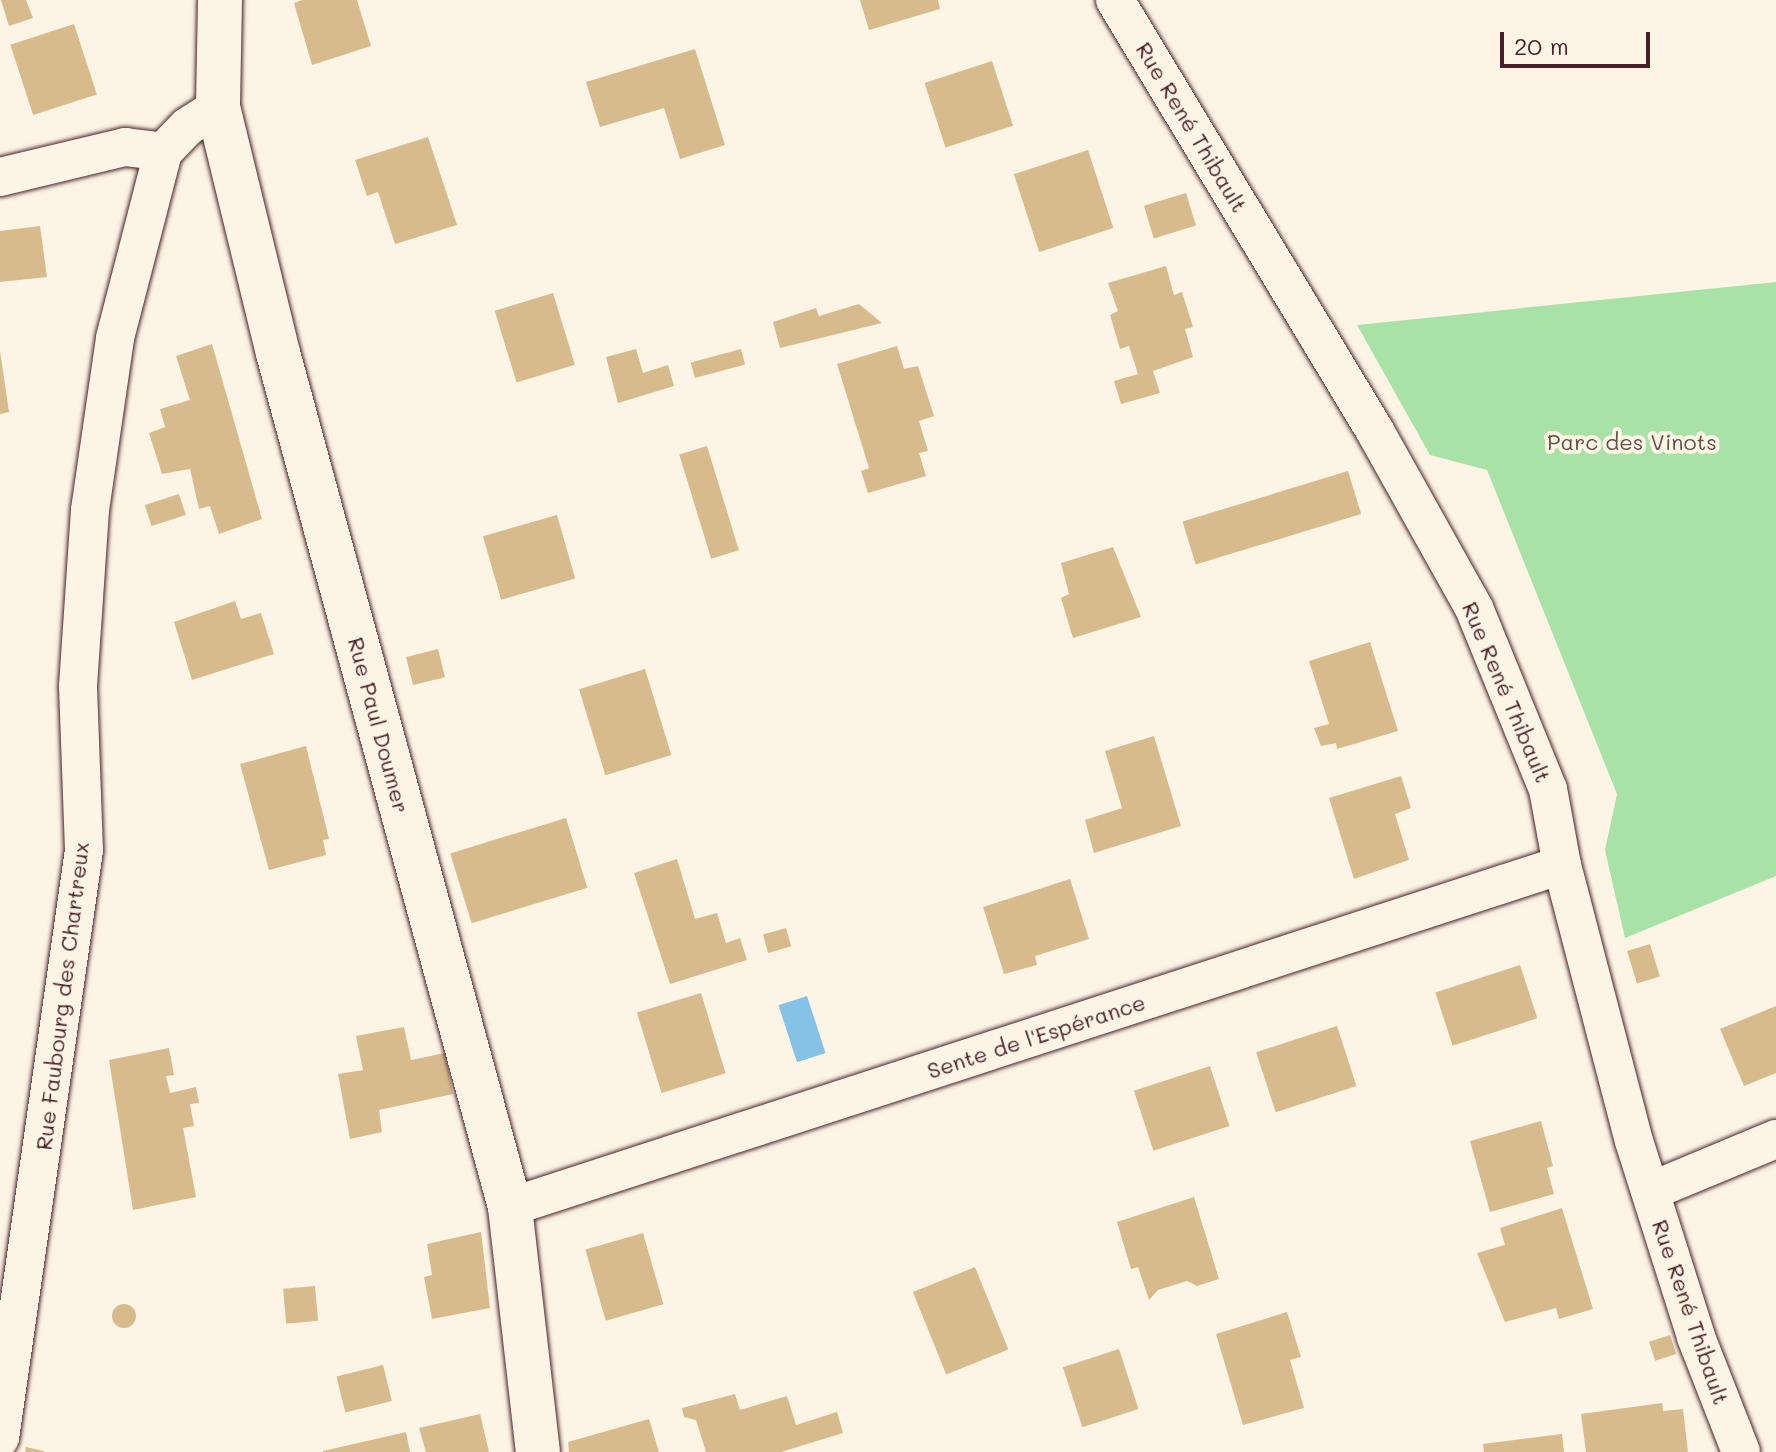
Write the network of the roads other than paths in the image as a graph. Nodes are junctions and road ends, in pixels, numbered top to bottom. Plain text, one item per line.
1 (220, 0) edge
2 (1115, 0) edge
3 (218, 107) junction
4 (163, 152) junction
5 (0, 177) edge
6 (1562, 865) junction
7 (1776, 1139) edge
8 (1651, 1191) junction
9 (510, 1207) junction
10 (0, 1438) edge
11 (538, 1452) edge
12 (1741, 1452) edge

1 - 3 street, Rue Paul Doumer
2 - 6 street, Rue René Thibault
3 - 4 street
3 - 9 street, Rue Paul Doumer
4 - 5 street
4 - 10 street, Rue Faubourg des Chartreux
6 - 8 street, Rue René Thibault
6 - 9 street, Sente de l'Espérance
7 - 8 street
8 - 12 street, Rue René Thibault
9 - 11 street, Rue Paul Doumer

